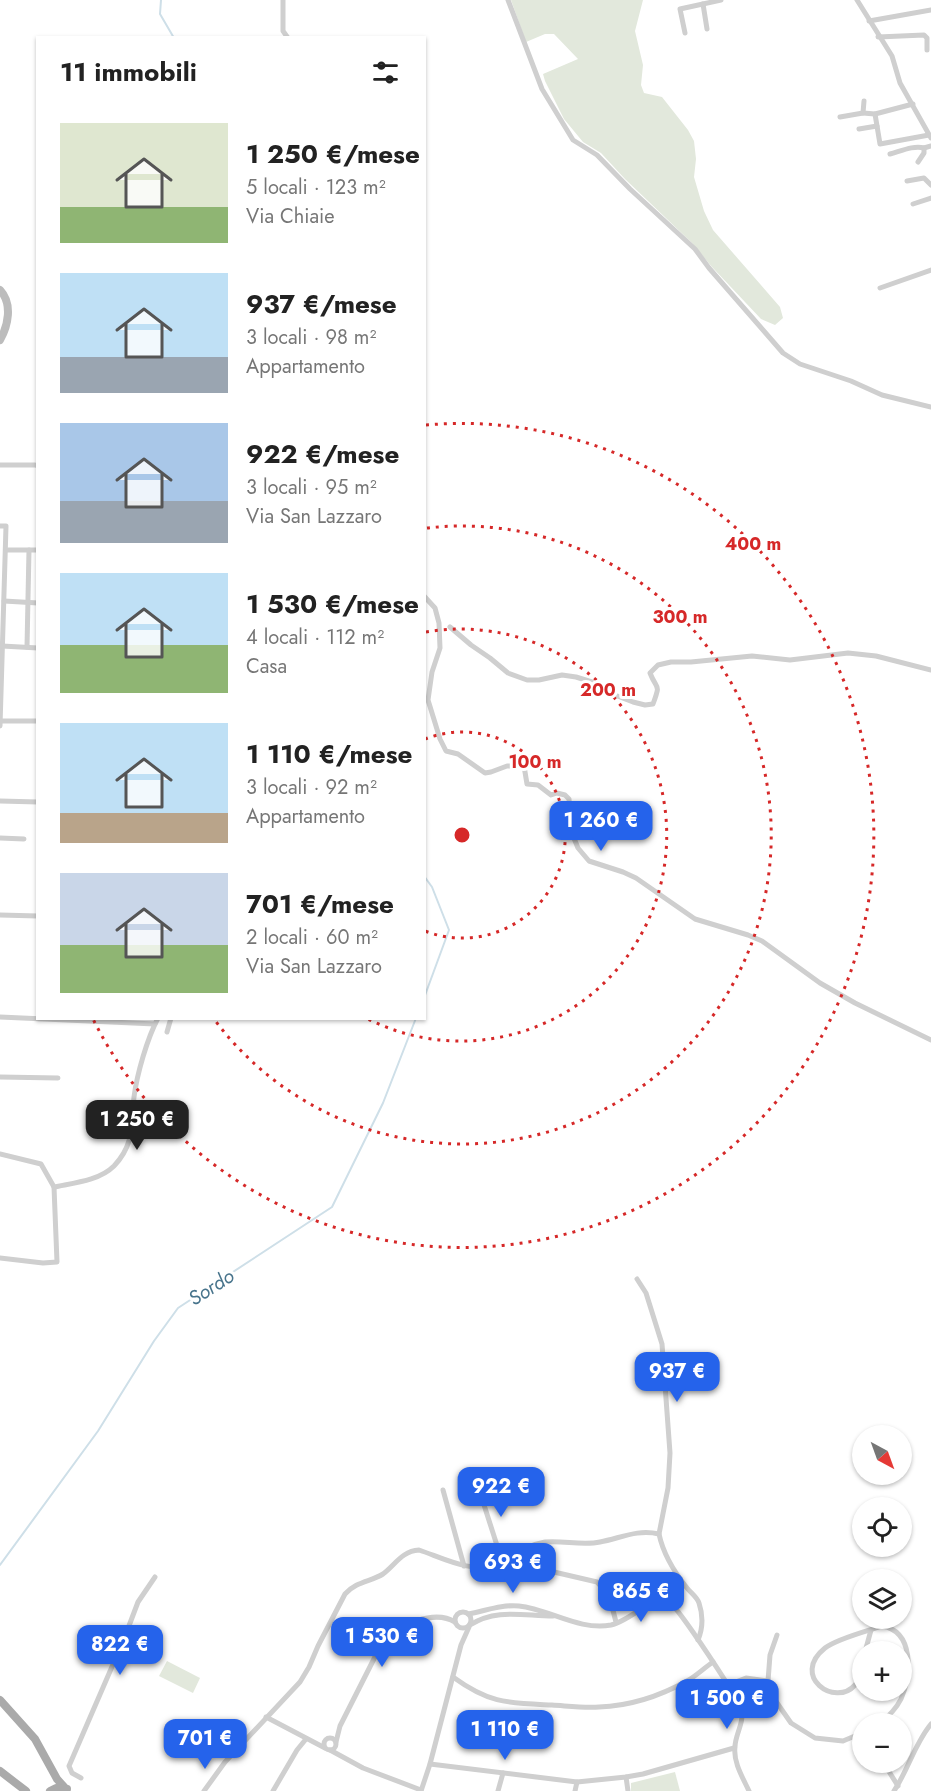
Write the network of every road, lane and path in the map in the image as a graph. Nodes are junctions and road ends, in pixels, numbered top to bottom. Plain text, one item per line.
1 (283, 0) edge
2 (508, 0) edge
3 (721, 0) edge
4 (857, 0) edge
5 (703, 4) junction
6 (931, 10) edge
7 (869, 21) junction
8 (707, 29) dead end
9 (685, 33) dead end
10 (287, 36) edge
11 (878, 37) junction
12 (927, 50) dead end
13 (864, 101) dead end
14 (913, 104) junction
15 (863, 114) junction
16 (875, 114) junction
17 (840, 117) dead end
18 (878, 126) junction
19 (859, 129) dead end
20 (930, 136) edge
21 (931, 146) edge
22 (924, 148) junction
23 (890, 154) dead end
24 (918, 162) dead end
25 (907, 182) dead end
26 (931, 185) edge
27 (924, 196) dead end
28 (931, 196) edge
29 (913, 204) dead end
30 (931, 270) edge
31 (880, 288) dead end
32 (0, 290) edge
33 (0, 340) edge
34 (931, 407) edge
35 (0, 465) edge
36 (36, 465) edge
37 (0, 526) edge
38 (6, 550) junction
39 (29, 550) junction
40 (36, 550) edge
41 (426, 598) edge
42 (4, 601) junction
43 (28, 603) junction
44 (36, 603) edge
45 (450, 627) dead end
46 (1, 646) edge
47 (27, 647) junction
48 (36, 648) edge
49 (931, 670) edge
50 (1, 686) edge
51 (0, 721) edge
52 (36, 721) edge
53 (0, 726) edge
54 (0, 801) edge
55 (36, 802) edge
56 (0, 838) edge
57 (24, 839) dead end
58 (0, 915) edge
59 (36, 916) edge
60 (0, 1017) edge
61 (36, 1018) edge
62 (118, 1020) edge
63 (170, 1020) edge
64 (157, 1021) edge
65 (167, 1032) dead end
66 (931, 1040) edge
67 (0, 1077) edge
68 (58, 1078) dead end
69 (0, 1154) edge
70 (54, 1187) junction
71 (0, 1258) edge
72 (637, 1279) dead end
73 (477, 1483) dead end
74 (442, 1490) dead end
75 (658, 1534) junction
76 (502, 1561) junction
77 (464, 1566) junction
78 (554, 1572) dead end
79 (155, 1577) dead end
80 (468, 1614) junction
81 (554, 1616) junction
82 (616, 1622) junction
83 (456, 1624) junction
84 (469, 1626) junction
85 (871, 1629) joint
86 (894, 1629) edge
87 (777, 1635) dead end
88 (698, 1640) junction
89 (868, 1641) edge
90 (461, 1645) junction
91 (713, 1662) junction
92 (453, 1677) junction
93 (768, 1681) junction
94 (728, 1685) junction
95 (852, 1687) edge
96 (0, 1700) edge
97 (891, 1713) edge
98 (266, 1717) junction
99 (931, 1724) edge
100 (852, 1737) edge
101 (306, 1739) junction
102 (324, 1740) junction
103 (336, 1743) junction
104 (734, 1748) junction
105 (328, 1749) junction
106 (346, 1759) junction
107 (430, 1764) junction
108 (0, 1771) edge
109 (502, 1773) junction
110 (888, 1773) edge
111 (626, 1777) junction
112 (81, 1778) dead end
113 (577, 1782) junction
114 (896, 1788) edge
115 (68, 1790) edge
116 (421, 1790) edge
117 (26, 1791) edge
118 (50, 1791) edge
119 (204, 1791) edge
120 (273, 1791) edge
121 (498, 1791) edge
122 (575, 1791) edge
123 (627, 1791) edge
124 (749, 1791) edge

1 - 10 street
2 - 34 street
3 - 5 street
4 - 7 street
5 - 8 street
5 - 9 street
6 - 7 street
7 - 11 street
11 - 12 street
11 - 14 street
13 - 15 street
14 - 16 street
14 - 20 street
15 - 16 street
15 - 17 street
16 - 18 street
18 - 19 street
18 - 20 street
21 - 22 street
22 - 23 street
22 - 24 street
25 - 26 street
27 - 28 street
28 - 29 street
30 - 31 street
32 - 33 main road
35 - 36 street
37 - 38 street
38 - 39 street
38 - 42 street
39 - 40 street
39 - 43 street
41 - 66 street
42 - 43 street
42 - 46 street
43 - 44 street
43 - 47 street
45 - 49 street
46 - 47 street
46 - 50 street
47 - 48 street
50 - 51 street
51 - 52 street
51 - 53 street
54 - 55 street
56 - 57 street
58 - 59 street
60 - 61 street
62 - 64 street
63 - 65 street
64 - 70 street
67 - 68 street
69 - 70 street
70 - 71 street
72 - 75 street
73 - 76 street
74 - 77 street
75 - 76 street
75 - 88 street
76 - 77 street
77 - 98 street
78 - 82 street
79 - 112 street
80 - 81 street
80 - 83 street
80 - 84 street
81 - 82 street
81 - 84 street
82 - 88 street
83 - 84 street
83 - 90 street
83 - 103 street
84 - 90 street
85 - 89 street
85 - 95 street
86 - 97 street
87 - 93 street
88 - 91 street
90 - 92 street
91 - 92 street
91 - 94 street
92 - 107 street
93 - 94 street
93 - 100 street
94 - 104 street
96 - 115 main road
98 - 101 street
98 - 119 street
99 - 114 street
101 - 102 street
101 - 105 street
101 - 120 street
102 - 103 street
102 - 105 street
103 - 105 street
103 - 106 street
104 - 111 street
104 - 124 street
105 - 106 street
106 - 116 street
107 - 109 street
107 - 116 street
108 - 117 main road
109 - 113 street
109 - 121 street
110 - 114 street
111 - 113 street
111 - 123 street
113 - 122 street
115 - 118 main road

